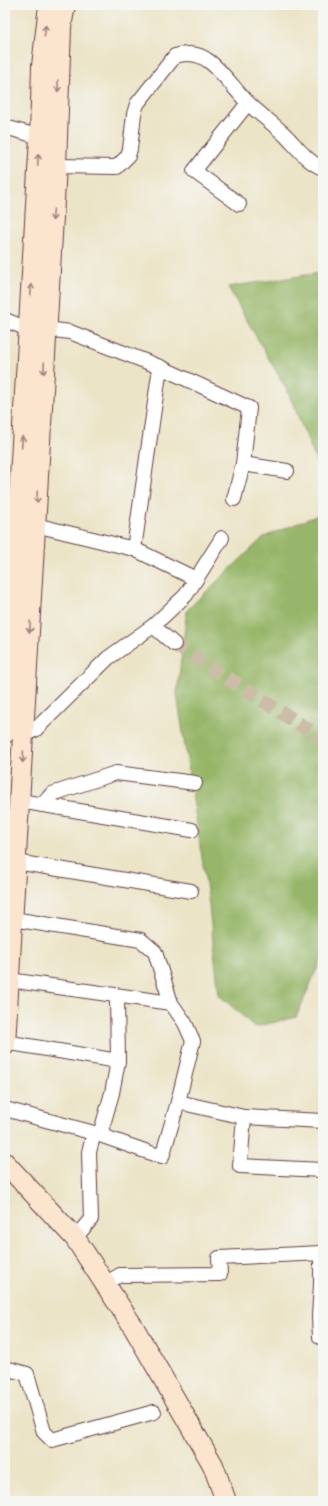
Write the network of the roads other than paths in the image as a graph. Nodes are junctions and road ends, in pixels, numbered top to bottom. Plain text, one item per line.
1 (49, 5) edge
2 (65, 5) edge
3 (248, 103) junction
4 (5, 127) edge
5 (40, 137) junction
6 (56, 166) junction
7 (323, 168) edge
8 (239, 204) dead end
9 (5, 320) edge
10 (37, 329) junction
11 (160, 367) junction
12 (243, 464) junction
13 (287, 471) dead end
14 (234, 499) dead end
15 (26, 523) junction
16 (222, 538) dead end
17 (134, 549) junction
18 (196, 579) junction
19 (153, 626) junction
20 (174, 644) tunnel mouth
21 (14, 734) edge
22 (195, 783) dead end
23 (20, 801) junction
24 (42, 805) junction
25 (192, 830) dead end
26 (16, 862) junction
27 (190, 891) dead end
28 (13, 919) junction
29 (9, 980) junction
30 (117, 996) junction
31 (171, 1003) junction
32 (5, 1042) edge
33 (5, 1045) edge
34 (118, 1061) junction
35 (178, 1102) junction
36 (5, 1109) edge
37 (244, 1117) junction
38 (323, 1121) edge
39 (97, 1134) junction
40 (5, 1163) edge
41 (323, 1170) edge
42 (75, 1238) junction
43 (105, 1284) junction
44 (322, 1284) edge
45 (323, 1337) edge
46 (5, 1368) edge
47 (154, 1412) dead end
48 (226, 1501) edge

5 -> 1 street
2 -> 6 street
3 - 6 street
3 - 7 street
3 - 8 street
4 - 5 street
10 -> 5 street
6 -> 10 street
9 - 10 street
10 - 11 street
10 - 15 street
11 - 12 street
11 - 17 street
12 - 13 street
12 - 14 street
15 - 17 street
15 - 21 street
16 - 18 street
17 - 18 street
18 - 19 street
19 - 20 street
19 - 21 street
21 -> 23 street
22 - 24 street
23 - 24 street
23 - 26 street
24 - 25 street
26 - 27 street
26 - 28 street
28 - 29 street
28 - 31 street
29 - 30 street
29 - 32 street
30 - 31 street
30 - 34 street
31 - 35 street
32 - 33 street
32 - 34 street
34 - 39 street
35 - 37 street
35 - 39 street
36 - 39 street
37 - 38 street
37 - 41 street
39 - 42 street
40 - 42 street
42 - 43 street
43 - 44 street
43 - 48 street
44 - 45 street
46 - 47 street

